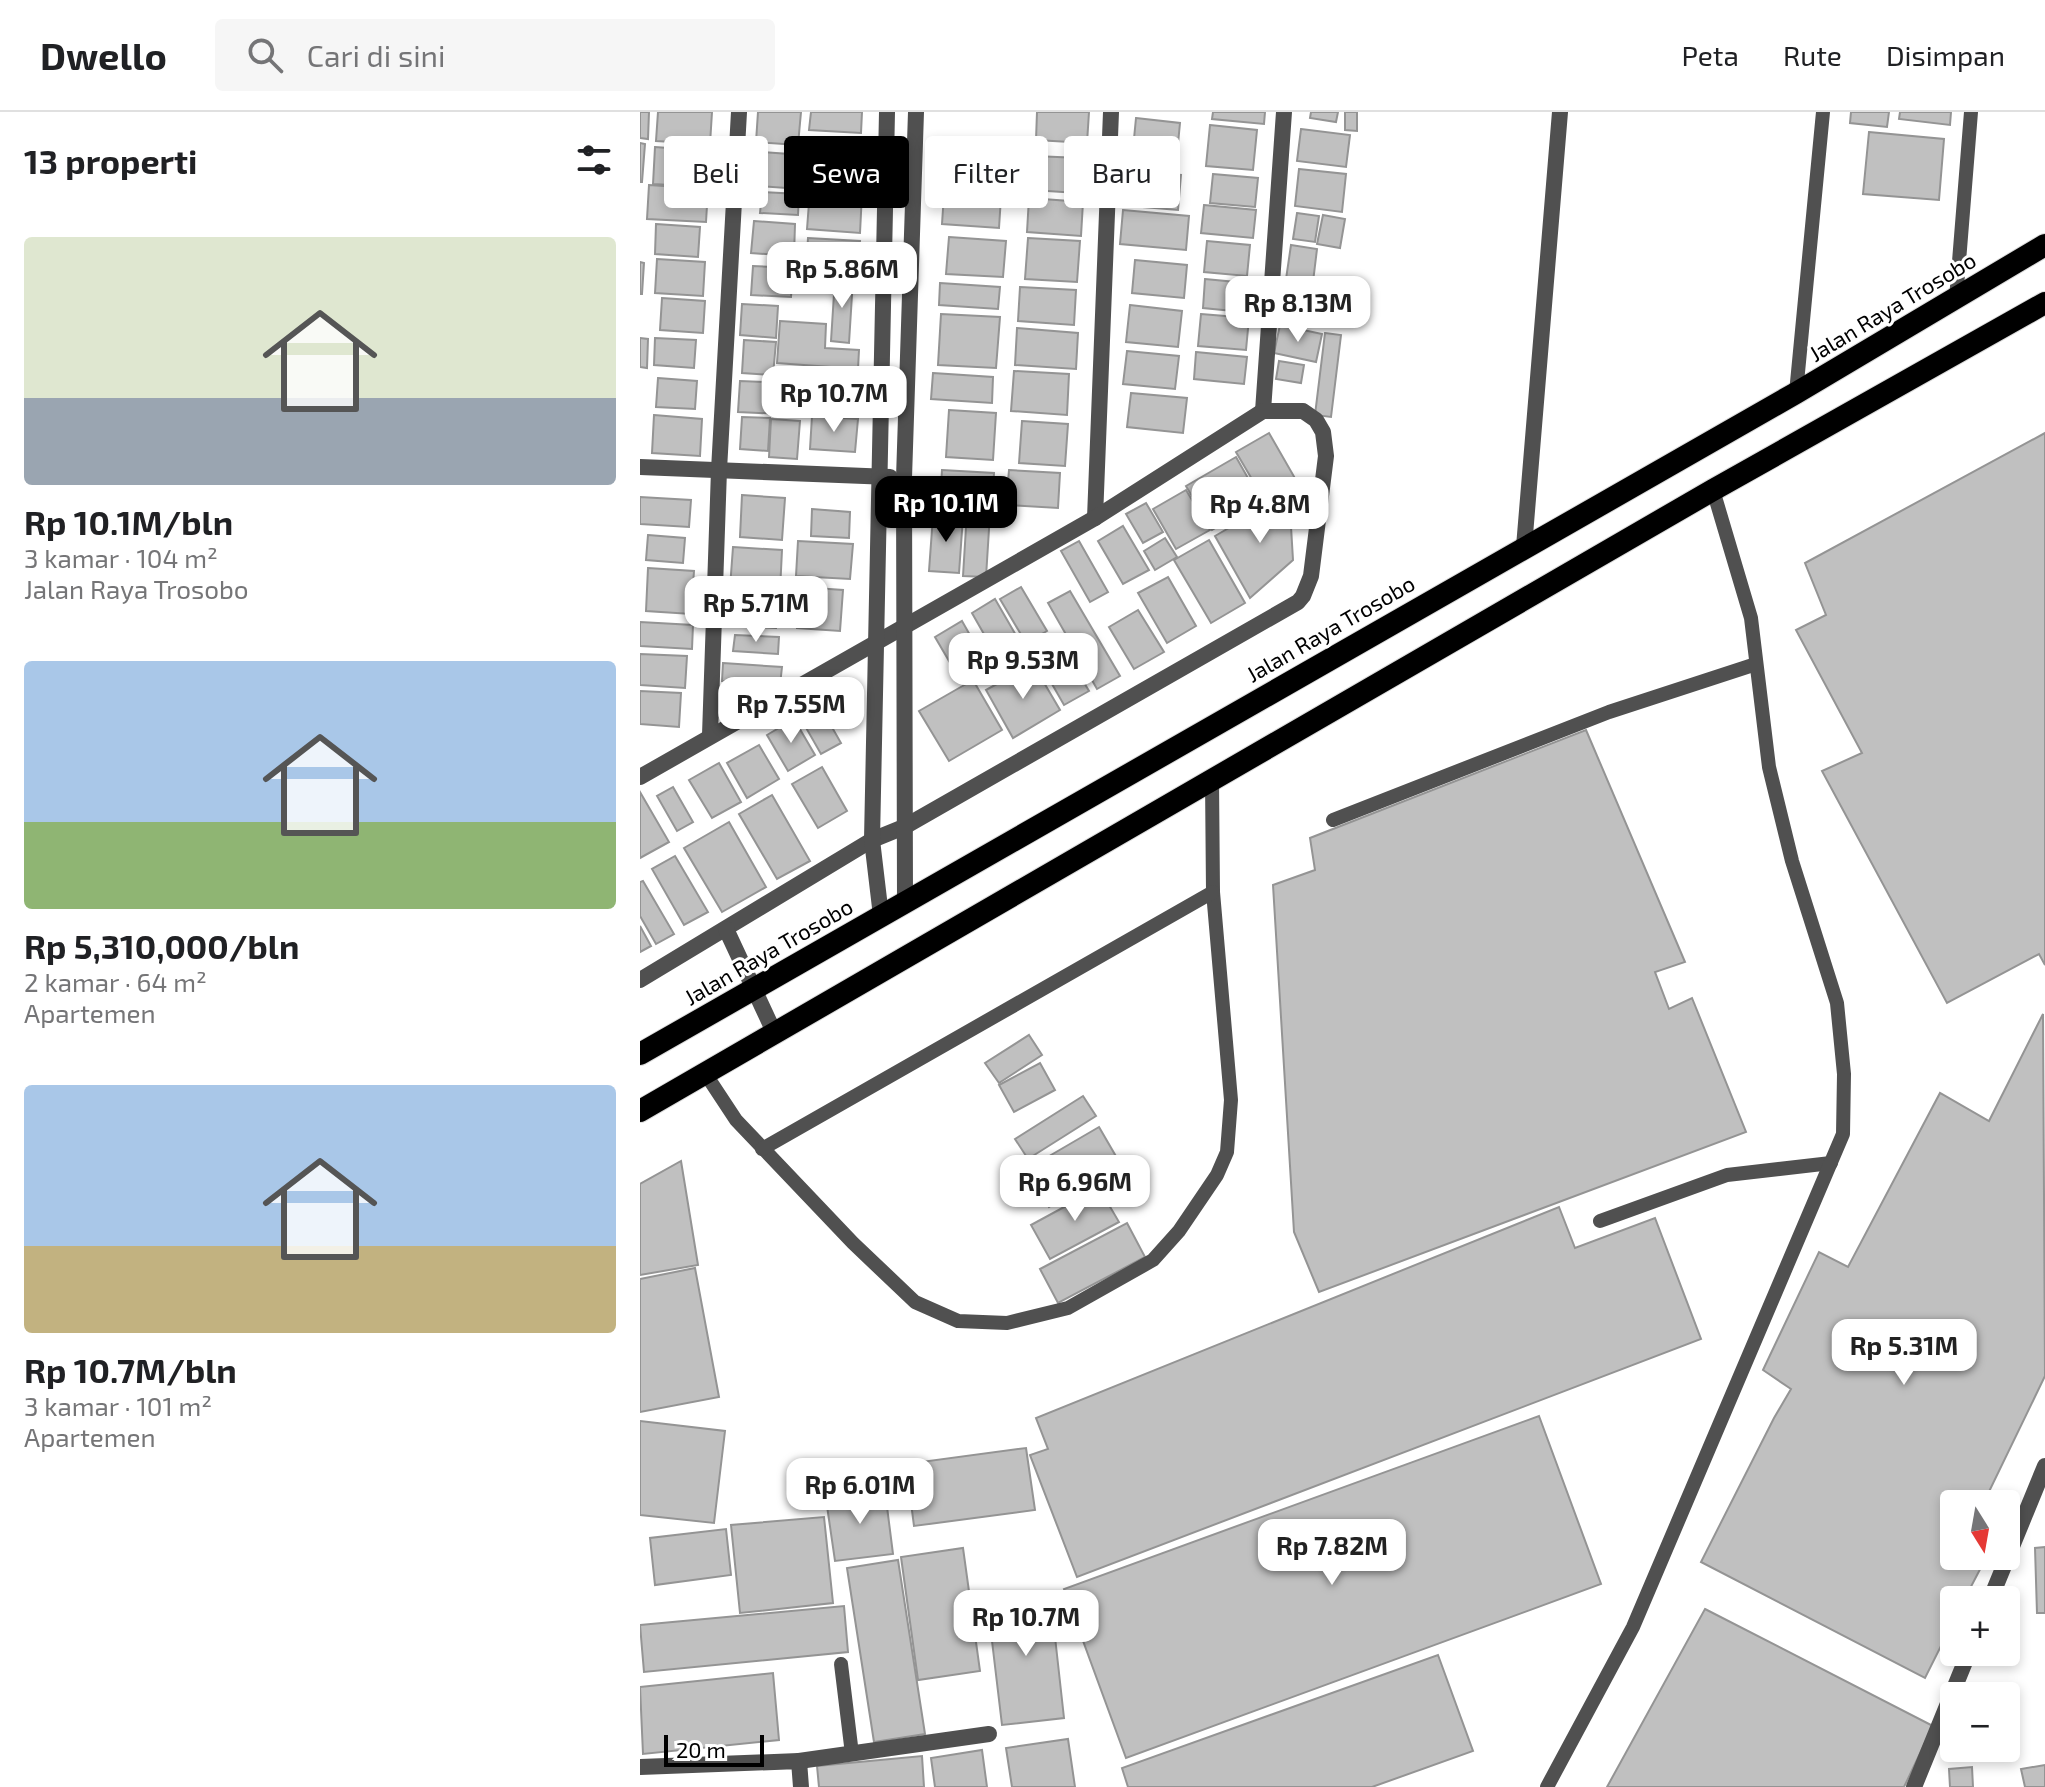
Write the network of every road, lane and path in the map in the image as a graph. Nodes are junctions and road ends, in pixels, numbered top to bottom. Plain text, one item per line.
1 (739, 112) edge
2 (887, 112) edge
3 (916, 112) edge
4 (1111, 112) edge
5 (1284, 112) edge
6 (1560, 112) edge
7 (1823, 112) edge
8 (1971, 112) edge
9 (887, 209) junction
10 (914, 211) junction
11 (2045, 245) edge
12 (1956, 299) junction
13 (2045, 303) edge
14 (1796, 393) junction
15 (1263, 411) junction
16 (640, 467) edge
17 (719, 470) junction
18 (881, 477) junction
19 (904, 478) junction
20 (1713, 490) junction
21 (1095, 518) junction
22 (1524, 547) junction
23 (906, 625) junction
24 (878, 640) junction
25 (1756, 664) junction
26 (710, 735) junction
27 (640, 777) edge
28 (1212, 780) junction
29 (1333, 820) dead end
30 (904, 827) junction
31 (872, 840) junction
32 (1213, 892) junction
33 (905, 902) junction
34 (881, 916) junction
35 (726, 929) junction
36 (640, 980) edge
37 (754, 990) junction
38 (774, 1032) junction
39 (640, 1054) edge
40 (705, 1073) junction
41 (640, 1111) edge
42 (762, 1149) junction
43 (1831, 1163) junction
44 (1600, 1221) dead end
45 (2045, 1466) edge
46 (1996, 1586) edge
47 (841, 1664) dead end
48 (1963, 1666) edge
49 (989, 1734) dead end
50 (852, 1754) junction
51 (799, 1761) junction
52 (640, 1767) edge
53 (801, 1787) edge
54 (1547, 1787) edge
55 (1914, 1787) edge

1 - 17 street
2 - 9 street
3 - 10 street
4 - 21 street
5 - 15 street
6 - 22 street
7 - 14 lane
8 - 12 lane
9 - 10 street
9 - 18 street
10 - 19 street
11 - 12 highway, Jalan Raya Trosobo
12 - 14 highway, Jalan Raya Trosobo
13 - 20 highway
14 - 22 highway, Jalan Raya Trosobo
15 - 21 street
15 - 30 street
16 - 17 street
17 - 18 street
17 - 26 street
18 - 19 street
18 - 24 street
19 - 23 street
20 - 25 lane
20 - 28 highway
21 - 23 street
22 - 33 highway, Jalan Raya Trosobo
23 - 24 street
23 - 30 street
24 - 26 street
24 - 31 street
25 - 29 lane
25 - 43 lane
26 - 27 street
28 - 32 lane
28 - 38 highway
30 - 31 street
30 - 33 street
31 - 34 street
31 - 35 street
32 - 42 lane
32 - 42 lane
33 - 34 highway, Jalan Raya Trosobo
34 - 37 highway, Jalan Raya Trosobo
35 - 36 street
35 - 37 street
37 - 38 street
37 - 39 highway, Jalan Raya Trosobo
38 - 40 highway
40 - 41 highway
40 - 42 lane
43 - 44 lane
43 - 54 lane
45 - 46 street
47 - 50 lane
48 - 55 street
49 - 50 street
50 - 51 street
51 - 52 street
51 - 53 street

